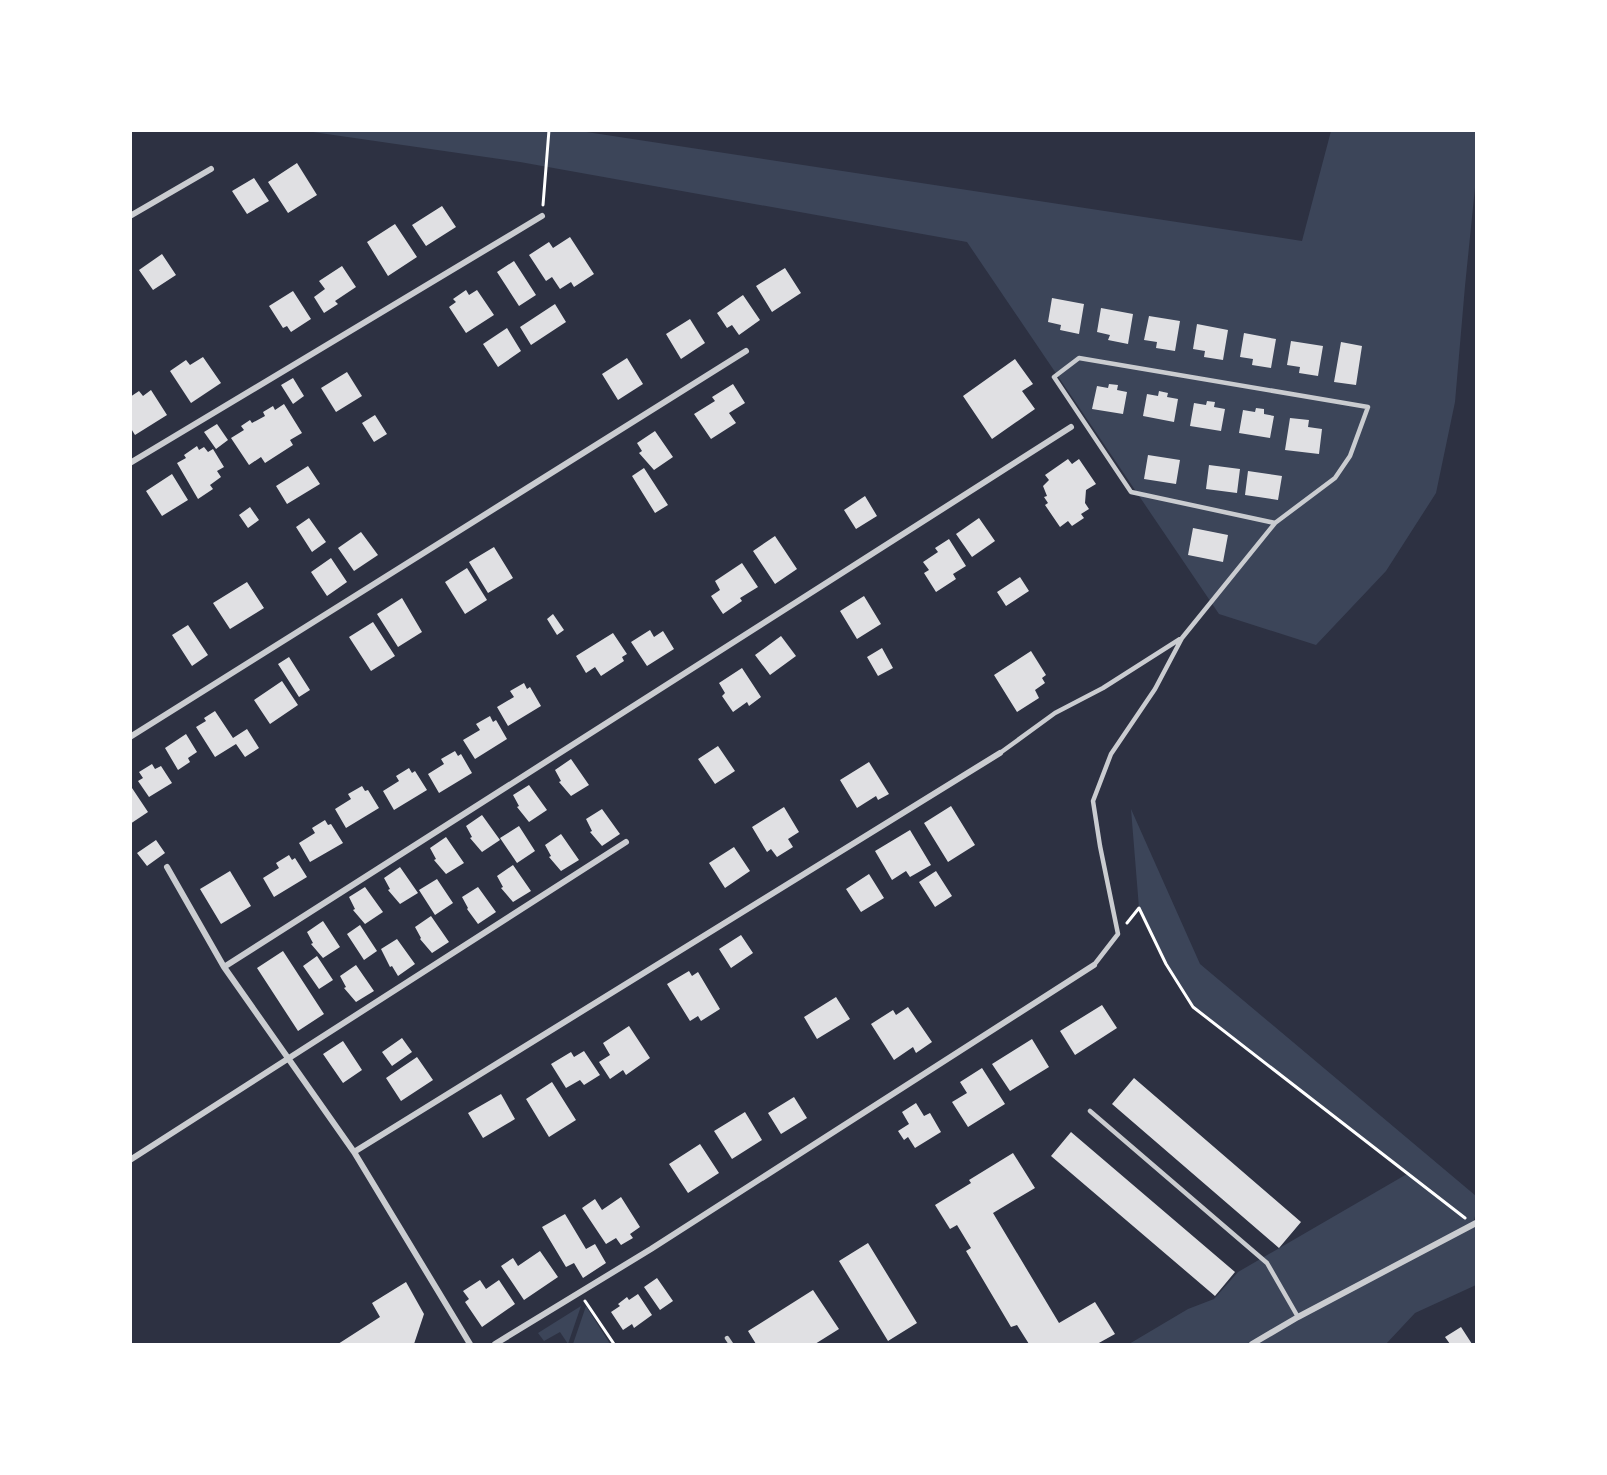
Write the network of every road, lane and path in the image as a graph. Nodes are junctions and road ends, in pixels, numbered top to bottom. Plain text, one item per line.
1 (549, 130) edge
2 (211, 169) dead end
3 (130, 216) edge
4 (543, 216) joint
5 (746, 351) dead end
6 (1071, 427) dead end
7 (130, 463) edge
8 (1275, 524) junction
9 (1182, 638) junction
10 (130, 737) edge
11 (1000, 753) joint
12 (626, 842) dead end
13 (167, 867) dead end
14 (1118, 934) junction
15 (1094, 965) joint
16 (224, 967) junction
17 (289, 1057) junction
18 (1090, 1111) dead end
19 (354, 1152) junction
20 (130, 1160) edge
21 (1475, 1224) edge
22 (580, 1292) junction
23 (1298, 1317) junction
24 (727, 1338) dead end
25 (470, 1344) edge
26 (495, 1344) edge
27 (614, 1344) edge
28 (731, 1344) edge
29 (1252, 1344) edge

1 - 4 path
2 - 3 street
4 - 7 street
5 - 10 street
6 - 16 street
8 - 8 lane
8 - 9 lane
9 - 11 lane
9 - 14 lane
11 - 19 street
12 - 17 street
13 - 16 street
14 - 15 lane
14 - 21 path
15 - 22 street
16 - 17 street
17 - 19 street
17 - 20 street
18 - 23 lane
19 - 25 street
21 - 23 street
22 - 26 street
22 - 27 path
23 - 29 street
24 - 28 lane

